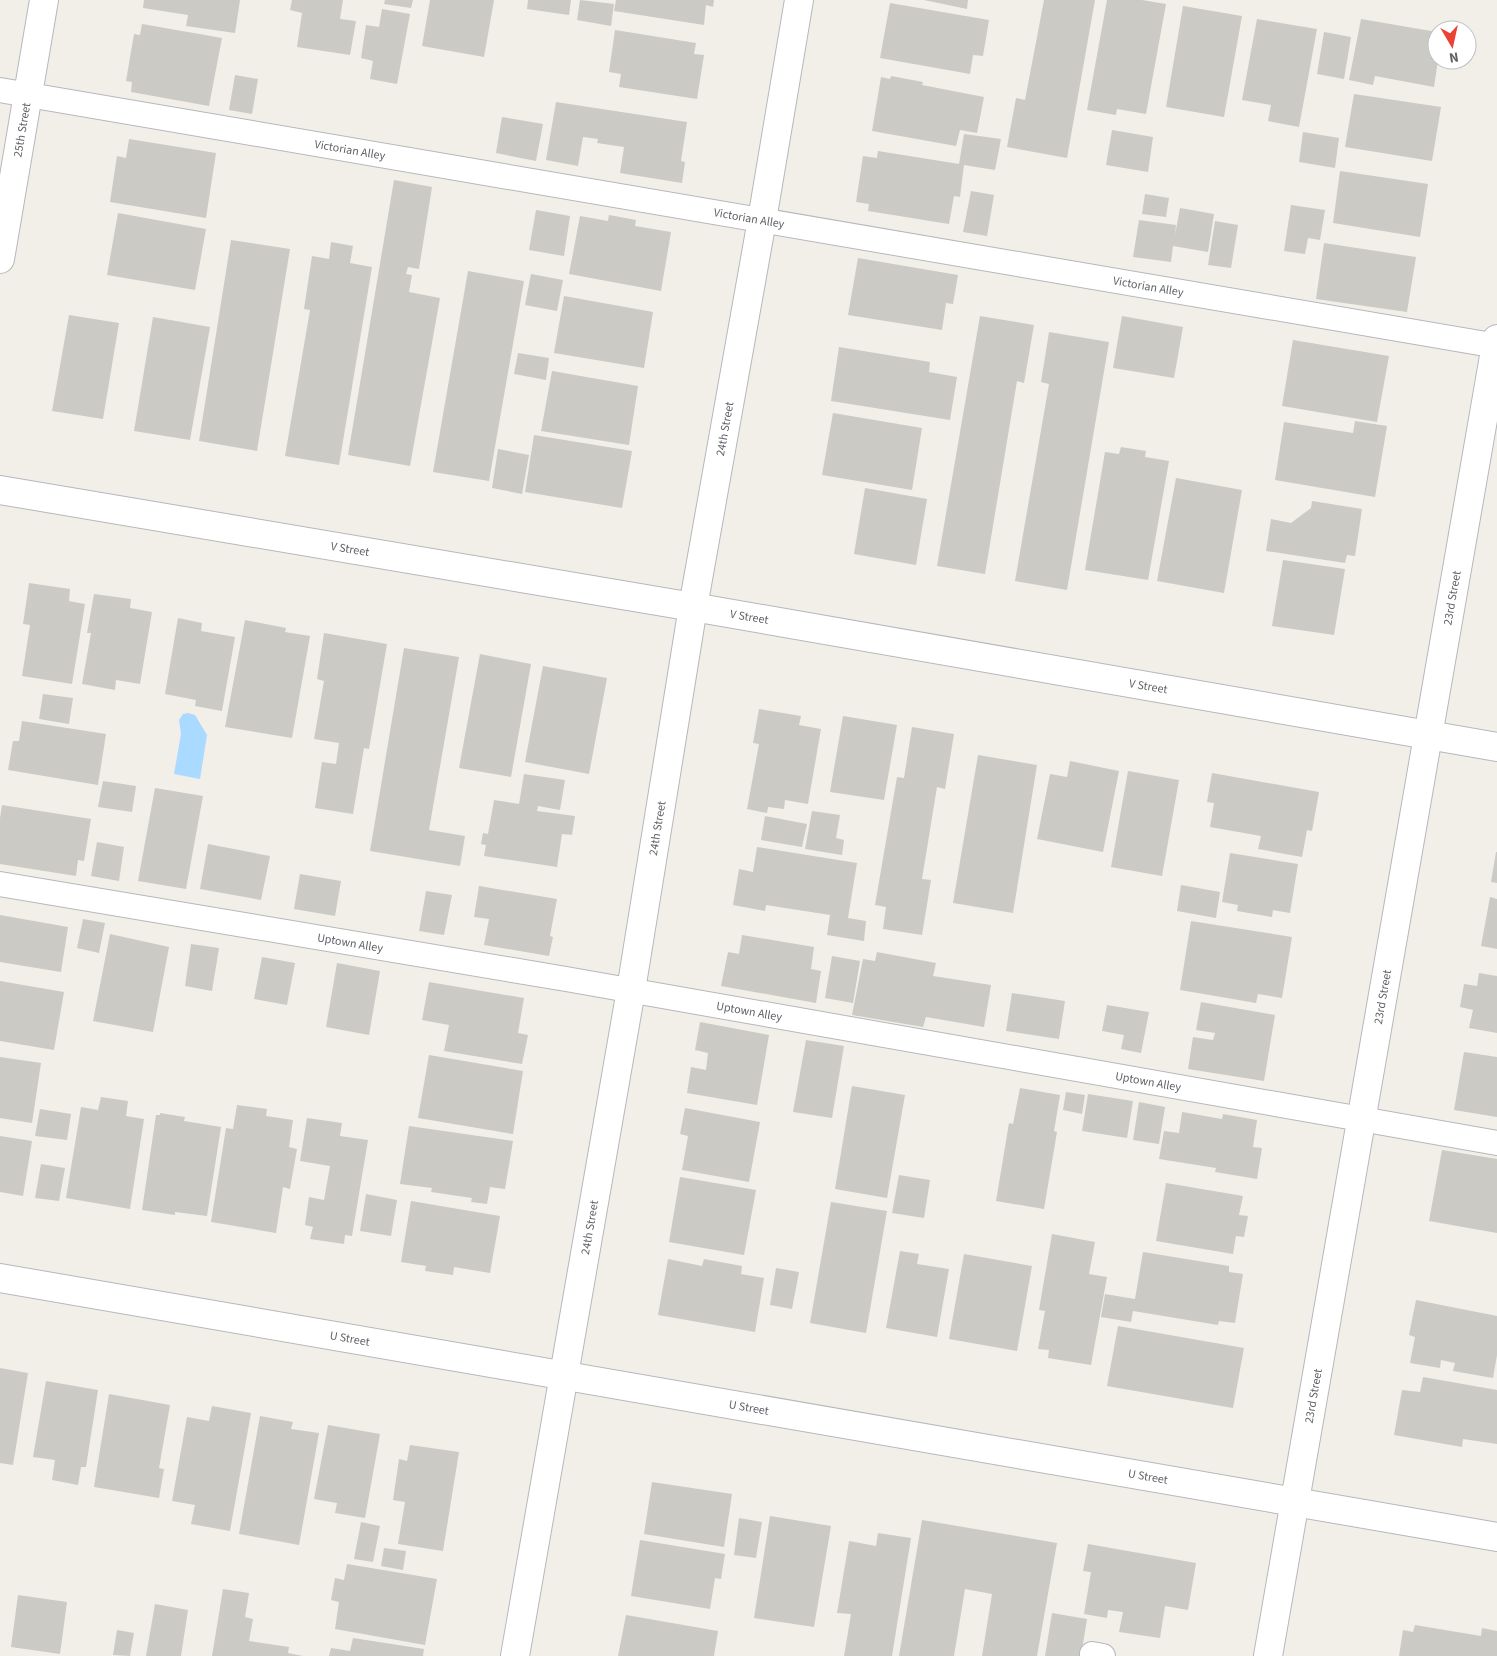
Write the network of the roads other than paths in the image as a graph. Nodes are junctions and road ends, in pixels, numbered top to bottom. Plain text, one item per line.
1 (44, 0) edge
2 (799, 0) edge
3 (0, 90) edge
4 (28, 96) junction
5 (762, 220) junction
6 (0, 259) edge
7 (1497, 344) edge
8 (0, 490) edge
9 (693, 608) junction
10 (1429, 735) junction
11 (1497, 747) edge
12 (0, 884) edge
13 (630, 990) junction
14 (1362, 1119) junction
15 (1497, 1143) edge
16 (0, 1278) edge
17 (564, 1375) junction
18 (1295, 1502) junction
19 (1497, 1537) edge
20 (515, 1656) edge
21 (1268, 1656) edge

1 - 4 street, 25th Street
2 - 5 street, 24th Street
3 - 4 lane, Victorian Alley
4 - 5 lane, Victorian Alley
4 - 6 street, 25th Street
5 - 7 lane, Victorian Alley
5 - 9 street, 24th Street
7 - 10 street, 23rd Street
8 - 9 street, V Street
9 - 10 street, V Street
9 - 13 street, 24th Street
10 - 11 street, V Street
10 - 14 street, 23rd Street
12 - 13 lane, Uptown Alley
13 - 14 lane, Uptown Alley
13 - 17 street, 24th Street
14 - 15 lane, Uptown Alley
14 - 18 street, 23rd Street
16 - 17 street, U Street
17 - 18 street, U Street
17 - 20 street, 24th Street
18 - 19 street, U Street
18 - 21 street, 23rd Street

